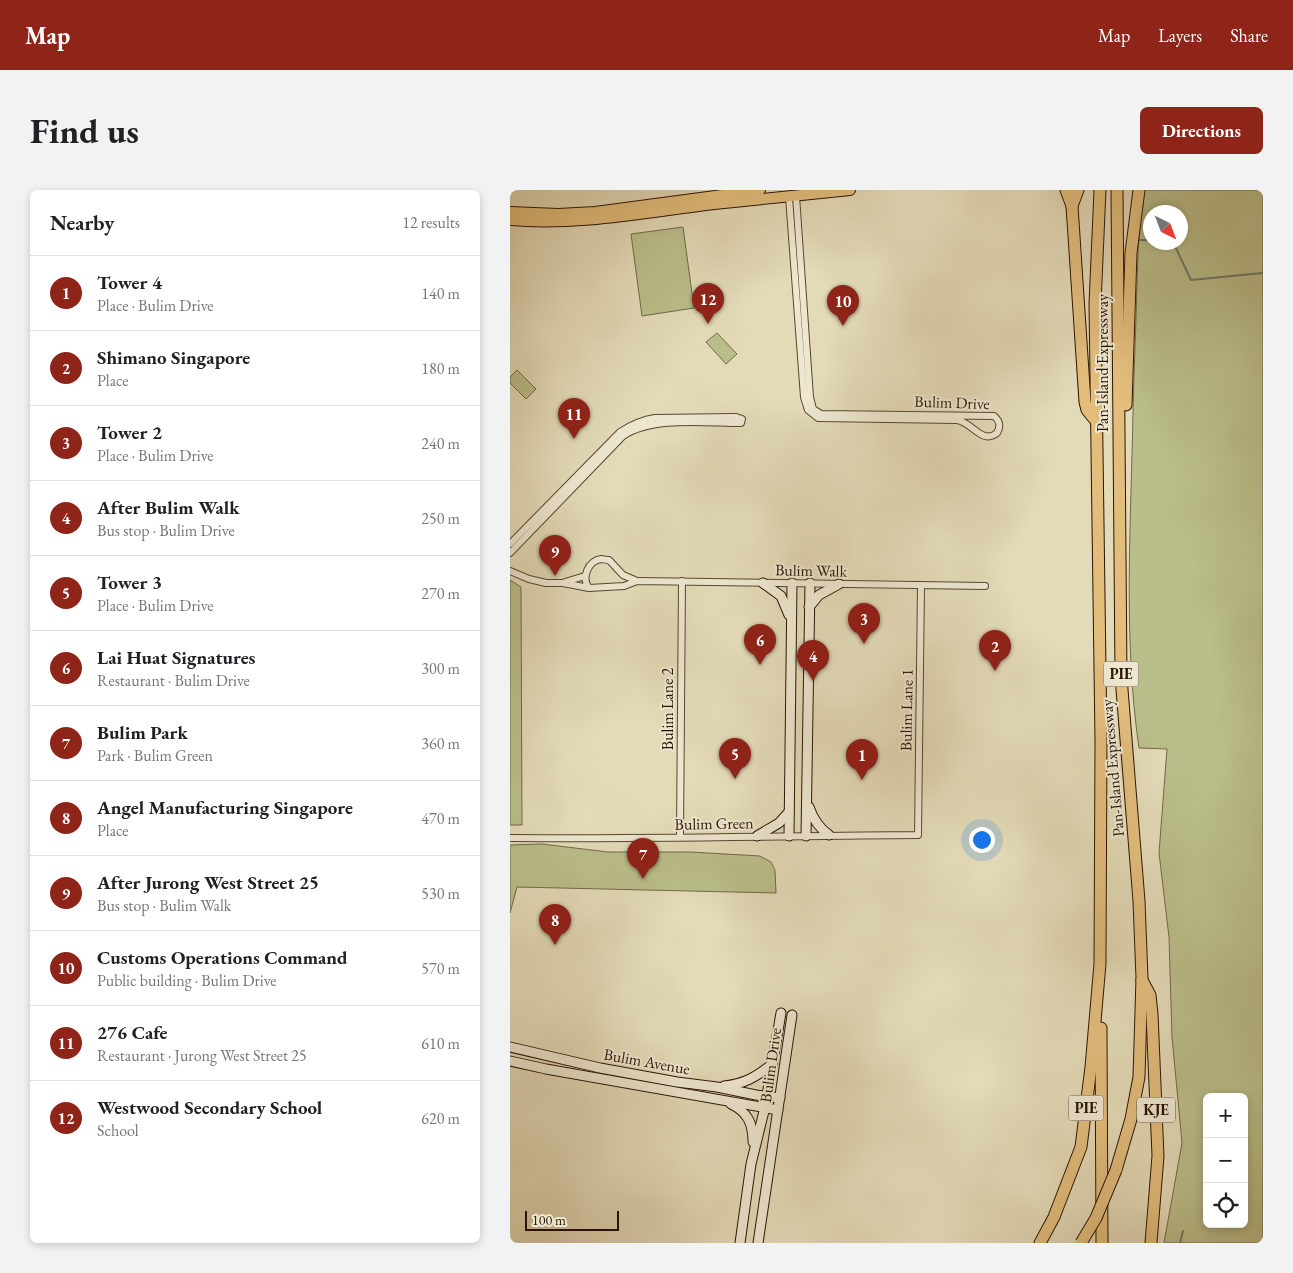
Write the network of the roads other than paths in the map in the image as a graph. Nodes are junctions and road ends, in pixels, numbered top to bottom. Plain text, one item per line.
1 (760, 190) edge
2 (850, 190) edge
3 (1066, 190) edge
4 (1078, 190) edge
5 (1134, 190) edge
6 (1139, 190) edge
7 (1117, 191) edge
8 (1100, 192) edge
9 (792, 197) junction
10 (1072, 206) junction
11 (1136, 209) junction
12 (510, 212) edge
13 (510, 220) edge
14 (1096, 421) junction
15 (1119, 446) junction
16 (512, 541) edge
17 (510, 553) edge
18 (510, 570) edge
19 (585, 576) junction
20 (637, 581) junction
21 (682, 581) junction
22 (562, 583) junction
23 (763, 583) junction
24 (792, 583) junction
25 (810, 583) junction
26 (839, 584) junction
27 (921, 585) junction
28 (985, 586) dead end
29 (589, 588) junction
30 (809, 607) junction
31 (791, 620) junction
32 (807, 800) junction
33 (789, 812) junction
34 (918, 834) joint
35 (829, 835) junction
36 (680, 836) junction
37 (757, 836) junction
38 (789, 836) junction
39 (806, 836) junction
40 (510, 838) edge
41 (1100, 964) junction
42 (1142, 978) junction
43 (781, 1013) joint
44 (792, 1015) joint
45 (510, 1047) edge
46 (510, 1061) edge
47 (771, 1065) junction
48 (717, 1087) junction
49 (766, 1096) junction
50 (780, 1098) junction
51 (727, 1102) junction
52 (765, 1107) junction
53 (778, 1110) junction
54 (751, 1164) junction
55 (740, 1243) edge
56 (758, 1243) edge
57 (1040, 1243) edge
58 (1081, 1243) edge
59 (1102, 1243) edge
60 (1151, 1243) edge

1 - 12 main road
2 - 9 main road
3 - 10 highway
4 - 10 highway
5 - 11 highway
6 - 11 highway
7 - 15 highway, Pan-Island Expressway / PIE
8 - 14 highway, Pan-Island Expressway / PIE
9 - 9 street, Bulim Drive
9 - 13 main road
10 - 14 highway
11 - 15 highway
14 - 41 highway, Pan-Island Expressway / PIE
15 - 42 highway, Pan-Island Expressway / PIE
16 - 17 street
18 - 22 street, Bulim Walk
19 - 20 street, Bulim Walk
19 - 22 street, Bulim Walk
19 - 29 street
20 - 21 street, Bulim Walk
20 - 29 street, Bulim Walk
21 - 23 street, Bulim Walk
21 - 36 street, Bulim Lane 2
22 - 29 street, Bulim Walk
23 - 24 street, Bulim Walk
23 - 31 street
24 - 25 street, Bulim Walk
24 - 31 street
25 - 26 street, Bulim Walk
25 - 30 street
26 - 27 street, Bulim Walk
26 - 30 street
27 - 28 street, Bulim Walk
27 - 34 street, Bulim Lane 1
30 - 32 street
31 - 33 street
32 - 35 street
32 - 39 street
33 - 37 street
33 - 38 street
34 - 35 street, Bulim Green
35 - 39 street, Bulim Green
36 - 37 street, Bulim Green
36 - 40 street, Bulim Green
37 - 38 street, Bulim Green
38 - 39 street, Bulim Green
41 - 57 highway, Pan-Island Expressway / PIE
41 - 59 highway
42 - 58 highway, Pan-Island Expressway / PIE, bridge
42 - 60 highway, KJE
43 - 44 street, Bulim Drive
43 - 47 street, Bulim Drive
44 - 50 street, Bulim Drive
45 - 48 street, Bulim Avenue
46 - 51 street, Bulim Avenue
47 - 48 street
47 - 49 street, Bulim Drive
48 - 49 street, Bulim Avenue
49 - 50 street, Bulim Avenue
49 - 52 street, Bulim Drive
50 - 53 street, Bulim Drive
51 - 52 street, Bulim Avenue
51 - 54 street
52 - 53 street, Bulim Avenue
52 - 54 street, Bulim Drive
53 - 56 street, Bulim Drive
54 - 55 street, Bulim Drive

